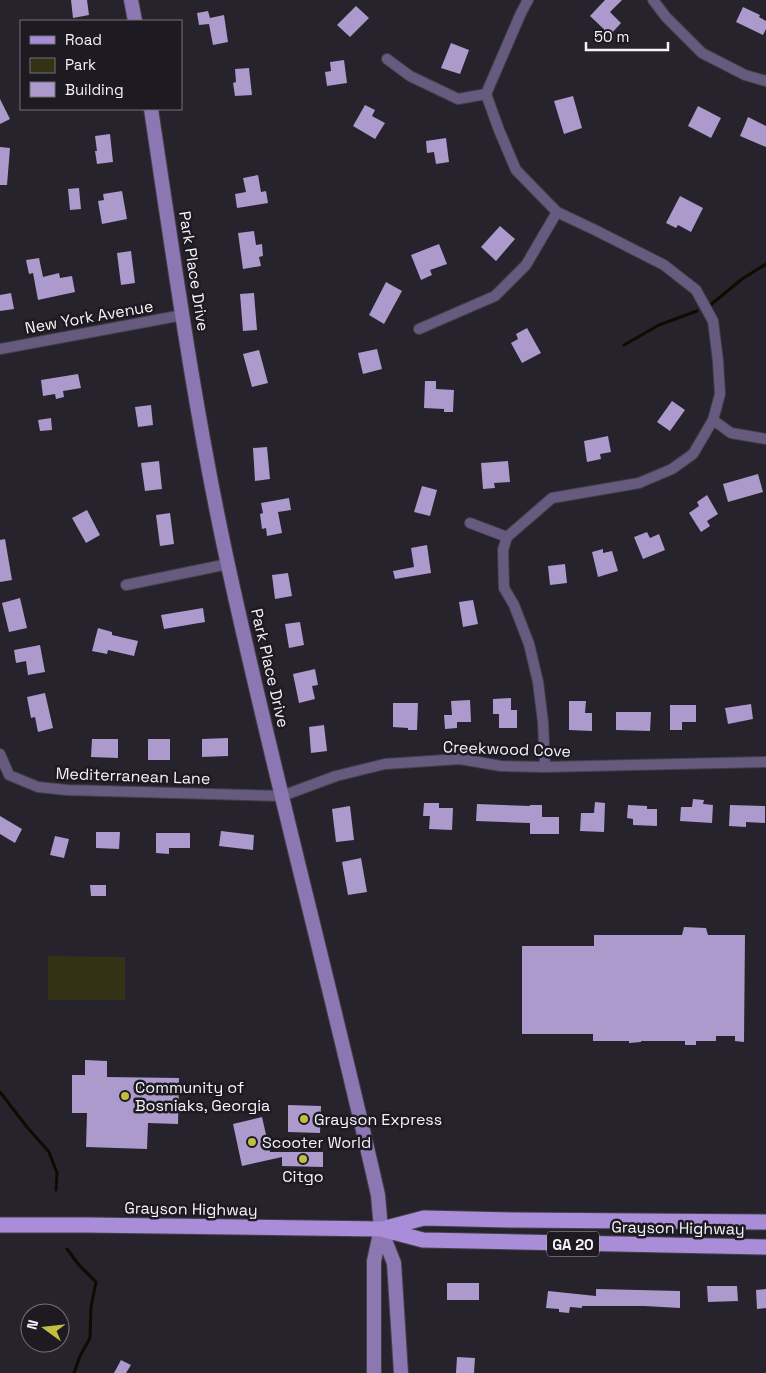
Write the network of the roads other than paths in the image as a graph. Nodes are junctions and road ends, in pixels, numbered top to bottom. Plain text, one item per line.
1 (131, 0) edge
2 (528, 0) edge
3 (653, 0) edge
4 (135, 20) edge
5 (387, 59) dead end
6 (766, 81) edge
7 (486, 94) junction
8 (151, 110) edge
9 (557, 212) junction
10 (183, 315) junction
11 (419, 329) dead end
12 (0, 349) edge
13 (714, 420) junction
14 (766, 439) edge
15 (470, 523) dead end
16 (507, 537) junction
17 (228, 564) junction
18 (126, 584) dead end
19 (0, 754) edge
20 (766, 762) edge
21 (544, 768) junction
22 (282, 796) junction
23 (766, 1222) edge
24 (0, 1225) edge
25 (381, 1229) junction
26 (766, 1247) edge
27 (374, 1373) edge
28 (401, 1373) edge

1 - 4 street
2 - 7 street
3 - 6 street
5 - 7 street
7 - 9 street
8 - 10 street, Park Place Drive
9 - 11 street
9 - 13 street
10 - 12 street, New York Avenue
10 - 17 street, Park Place Drive
13 - 14 street
13 - 16 street
15 - 16 street
16 - 21 street
17 - 18 street
17 - 22 street, Park Place Drive
19 - 22 street, Mediterranean Lane
20 - 21 street, Creekwood Cove
21 - 22 street, Creekwood Cove
22 - 25 street, Park Place Drive
23 - 25 main road, Grayson Highway / GA 20
24 - 25 main road, Grayson Highway / GA 20
25 - 26 main road, Grayson Highway / GA 20
25 - 27 street
25 - 28 street

